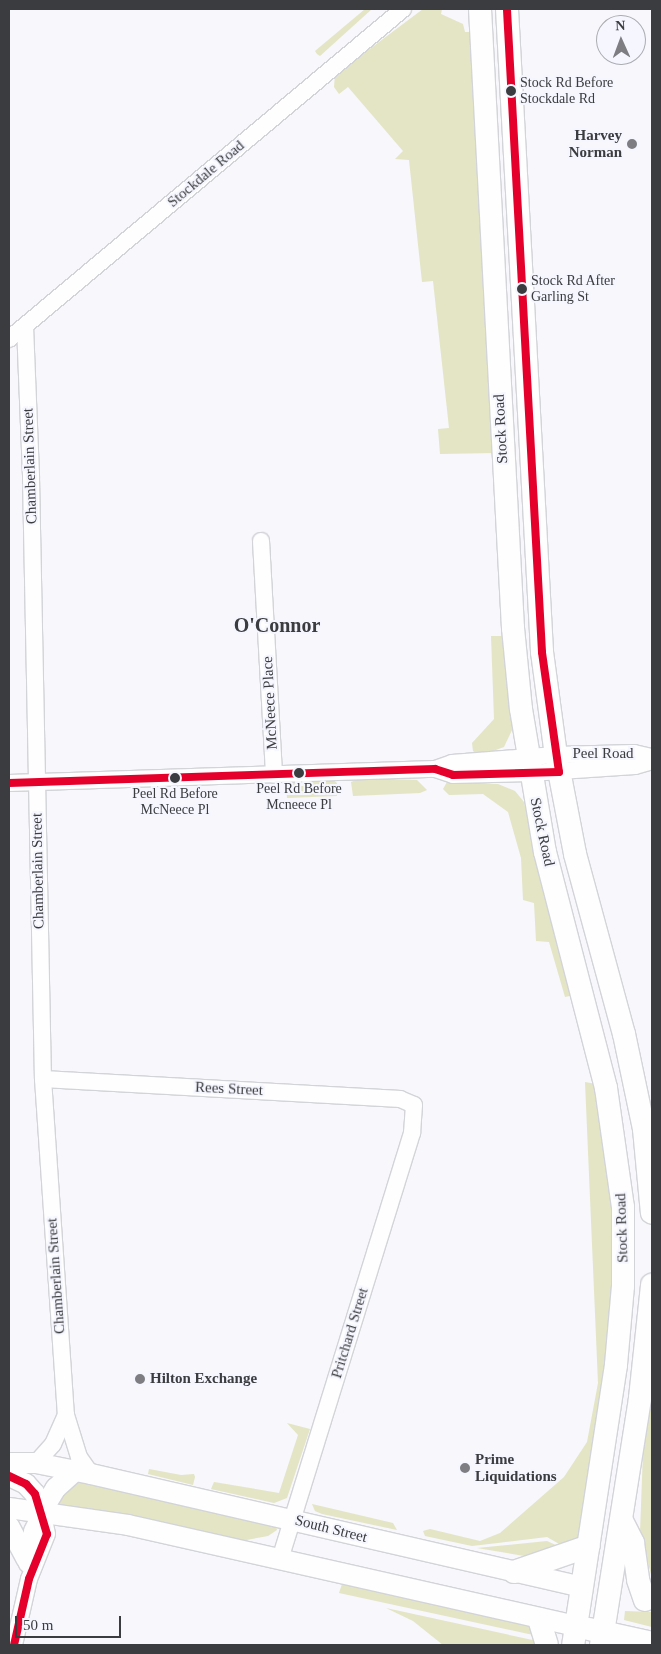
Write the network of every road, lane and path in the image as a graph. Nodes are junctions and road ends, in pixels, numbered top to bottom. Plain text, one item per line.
1 (403, 9) edge
2 (480, 9) edge
3 (507, 9) edge
4 (24, 326) junction
5 (9, 339) edge
6 (261, 540) dead end
7 (652, 759) edge
8 (557, 763) junction
9 (529, 765) junction
10 (274, 775) junction
11 (36, 782) junction
12 (9, 783) edge
13 (43, 1079) junction
14 (414, 1105) joint
15 (652, 1213) edge
16 (652, 1285) edge
17 (66, 1416) junction
18 (9, 1463) edge
19 (36, 1463) junction
20 (83, 1472) junction
21 (9, 1476) edge
22 (9, 1508) edge
23 (42, 1511) junction
24 (292, 1519) junction
25 (622, 1521) junction
26 (9, 1526) edge
27 (589, 1546) junction
28 (280, 1560) junction
29 (28, 1569) junction
30 (514, 1572) junction
31 (582, 1587) junction
32 (610, 1593) junction
33 (649, 1600) edge
34 (539, 1619) junction
35 (574, 1636) edge
36 (602, 1639) edge
37 (652, 1644) edge
38 (14, 1645) edge
39 (547, 1645) edge

1 - 4 street, Stockdale Road
2 - 9 highway, Stock Road
3 - 8 highway, Stock Road
4 - 5 street, Stockdale Road
4 - 11 street, Chamberlain Street
6 - 10 street, McNeece Place
7 - 8 street, Peel Road
8 - 9 street, Peel Road
8 - 15 highway, Stock Road
9 - 10 street, Peel Road
9 - 27 highway, Stock Road
10 - 11 street, Peel Road
11 - 12 street, Peel Road
11 - 13 street, Chamberlain Street
13 - 14 street, Rees Street
13 - 17 street, Chamberlain Street
14 - 24 street, Pritchard Street
16 - 25 highway
17 - 19 street, Chamberlain Street
17 - 20 street, Chamberlain Street
18 - 19 main road, South Street
19 - 20 main road, South Street
20 - 23 main road
20 - 24 main road, South Street
21 - 23 main road
22 - 23 main road
23 - 28 main road
23 - 29 street
24 - 28 street, Pritchard Street
24 - 30 main road, South Street
25 - 32 highway
25 - 33 highway
26 - 29 main road
27 - 30 highway
27 - 31 highway, Stock Road
28 - 34 main road
29 - 38 street
30 - 31 main road, South Street
31 - 32 highway, South Street
31 - 35 highway, Stock Road
32 - 33 highway, South Street
32 - 36 highway
34 - 35 main road
34 - 39 highway
35 - 36 highway
36 - 37 highway

